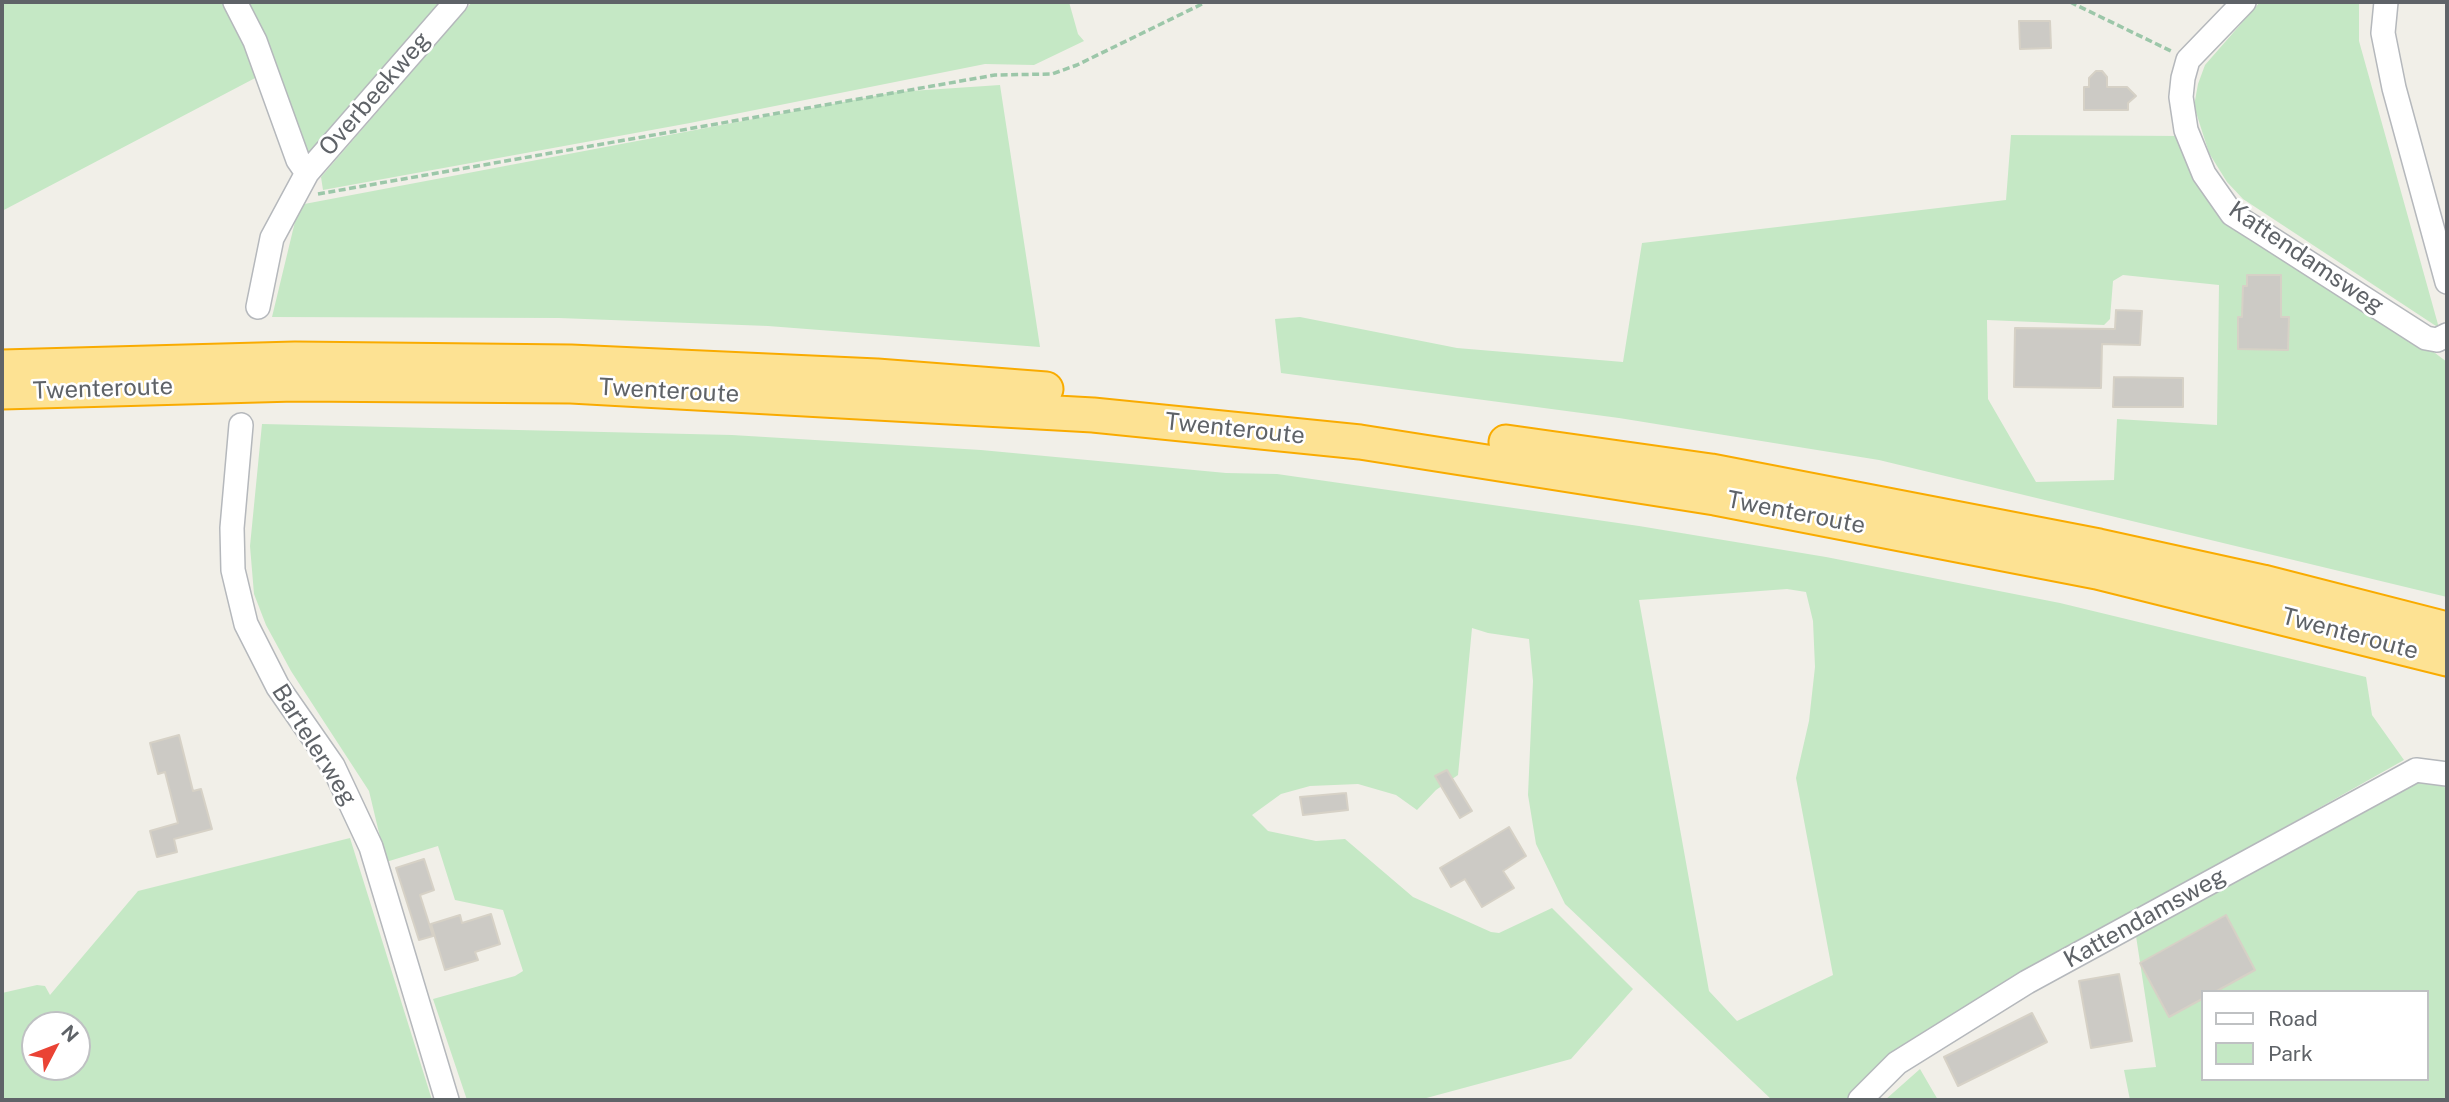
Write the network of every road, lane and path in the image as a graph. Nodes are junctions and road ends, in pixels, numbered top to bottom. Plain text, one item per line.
1 (234, 2) edge
2 (456, 2) edge
3 (1206, 2) edge
4 (2070, 2) edge
5 (2244, 2) edge
6 (2386, 2) edge
7 (2188, 60) junction
8 (302, 181) junction
9 (2447, 282) edge
10 (258, 307) dead end
11 (2447, 335) edge
12 (2, 367) edge
13 (2, 392) edge
14 (241, 425) dead end
15 (2447, 629) edge
16 (2447, 659) edge
17 (2447, 774) edge
18 (447, 1100) edge
19 (1860, 1100) edge

1 - 8 street
2 - 8 street, Overbeekweg
3 - 8 path
4 - 7 path
5 - 7 street
6 - 9 street
7 - 11 street, Kattendamsweg
8 - 10 street
12 - 15 highway, Twenteroute
13 - 16 highway, Twenteroute
14 - 18 street, Bartelerweg
17 - 19 street, Kattendamsweg

